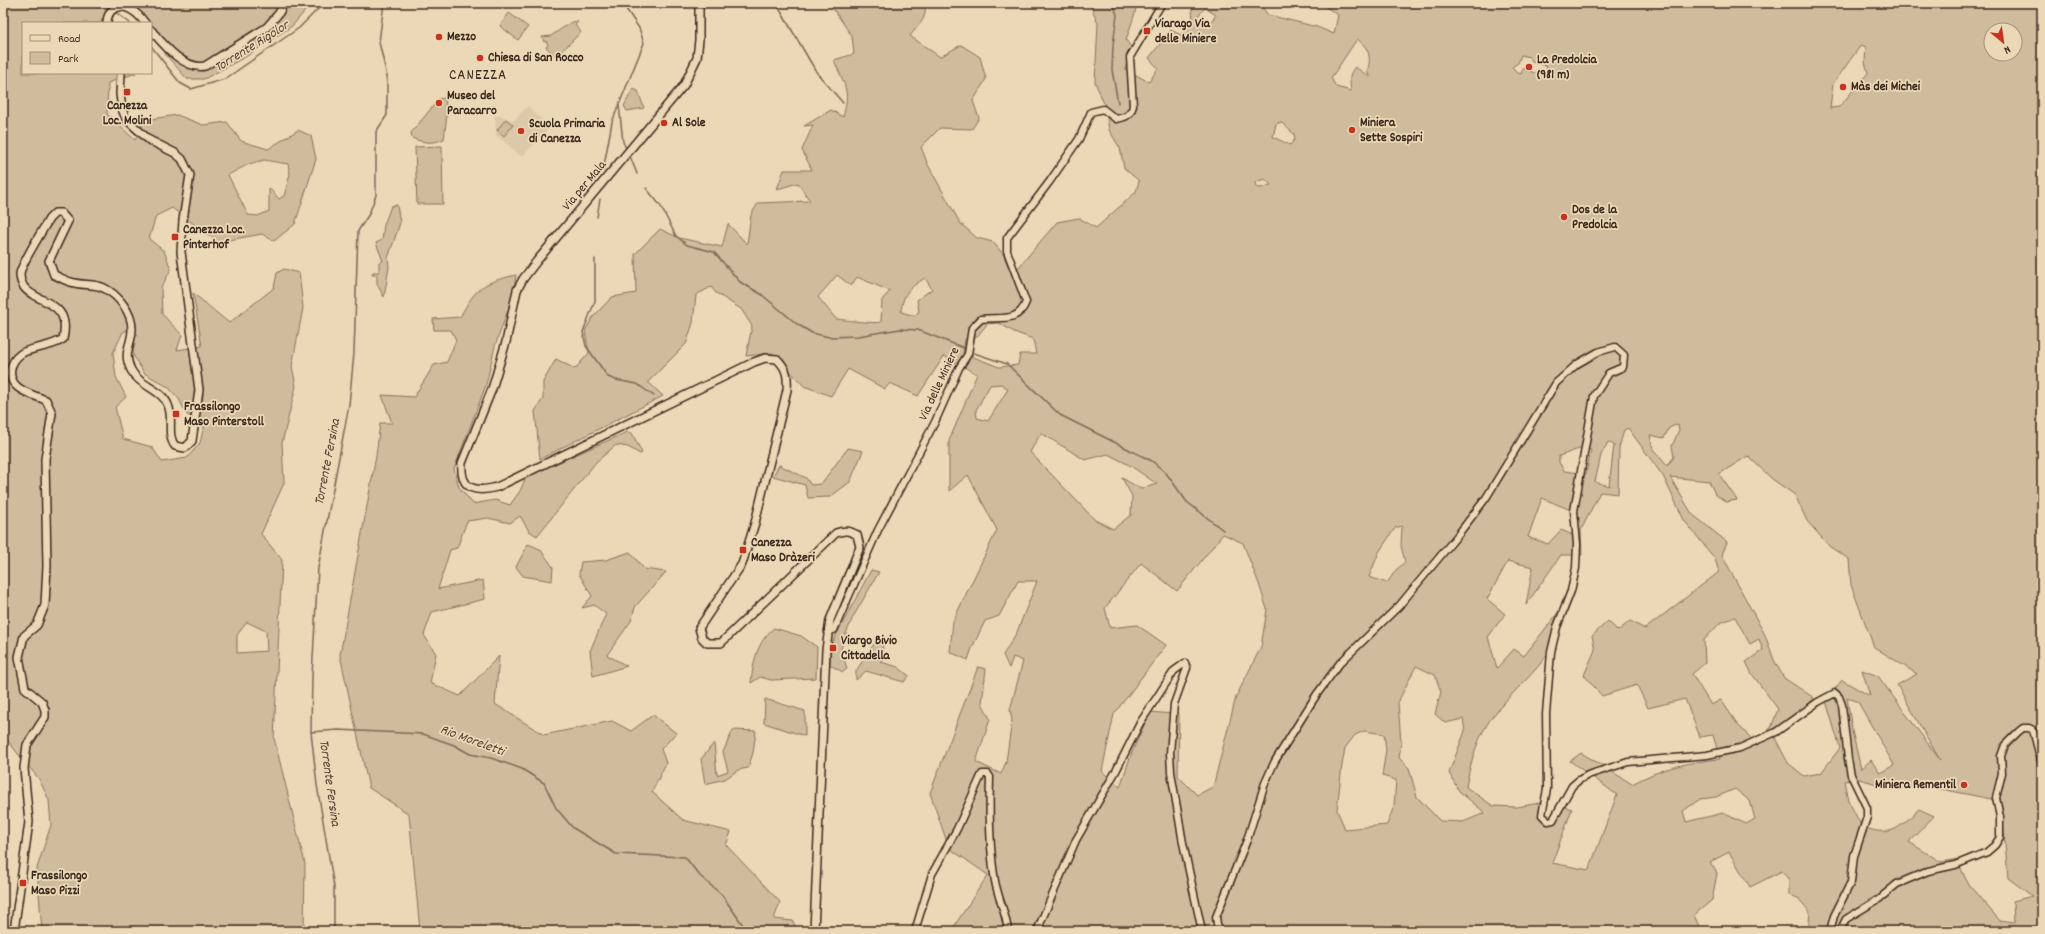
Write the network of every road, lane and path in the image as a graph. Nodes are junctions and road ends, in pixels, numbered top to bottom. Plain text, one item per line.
1 (284, 3) edge
2 (699, 3) edge
3 (1162, 3) edge
4 (108, 19) edge
5 (145, 22) edge
6 (152, 31) edge
7 (121, 74) edge
8 (828, 630) junction
9 (2042, 765) edge
10 (14, 931) edge
11 (814, 931) edge
12 (915, 931) edge
13 (1008, 931) edge
14 (1037, 931) edge
15 (1202, 931) edge
16 (1218, 931) edge
17 (1830, 931) edge
18 (1840, 931) edge

1 - 6 main road
2 - 8 main road, Via per Mala
3 - 8 street, Via delle Miniere
4 - 5 main road
7 - 10 main road
8 - 11 main road
9 - 18 street
12 - 13 street
14 - 15 street
16 - 17 street

